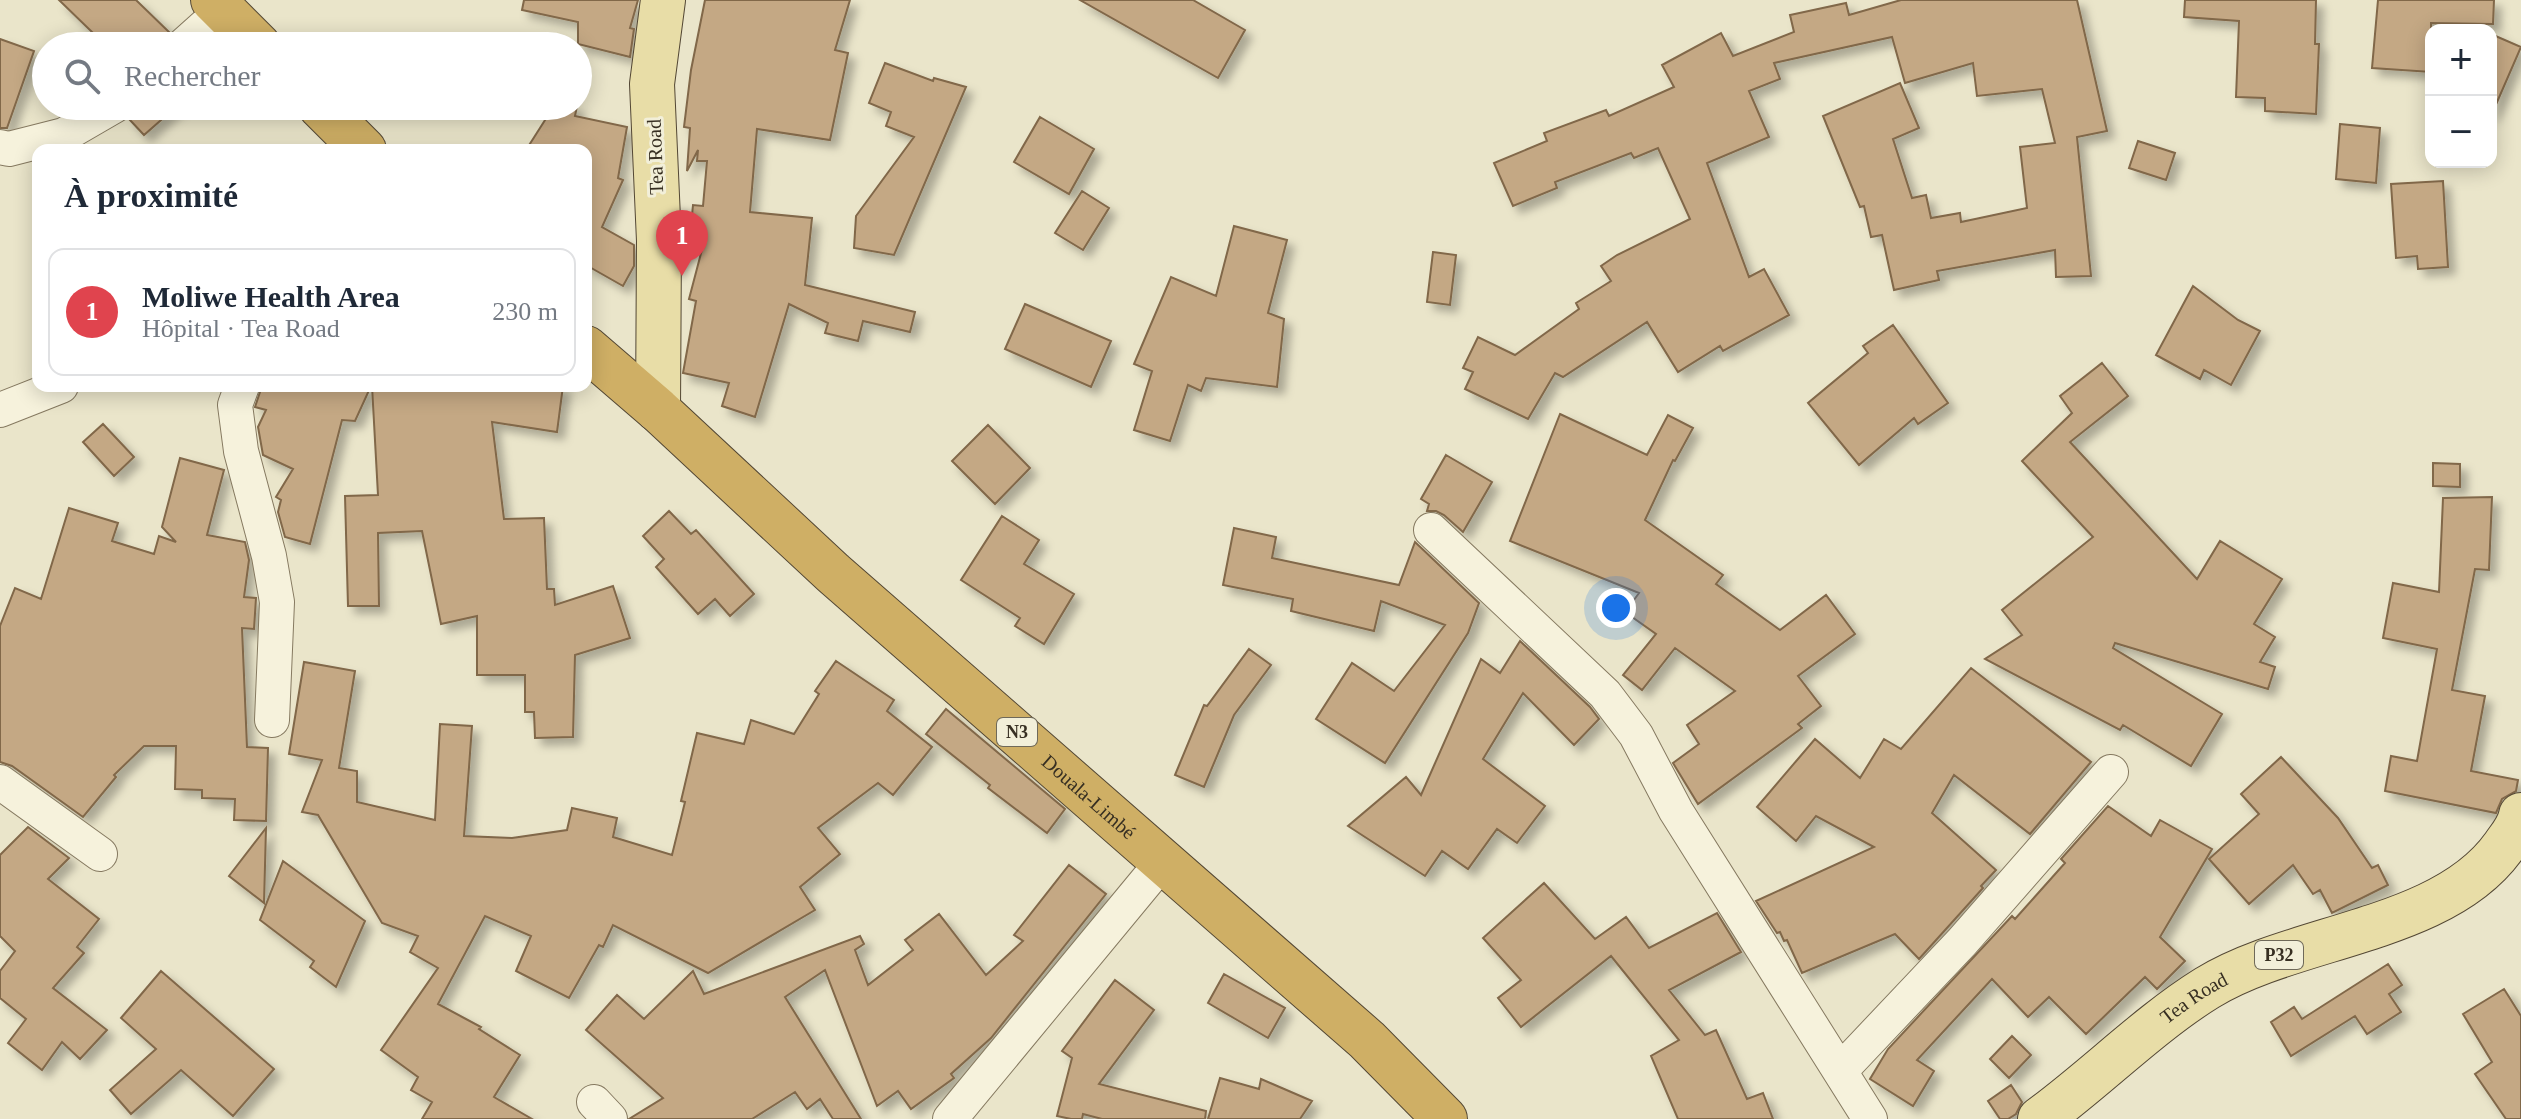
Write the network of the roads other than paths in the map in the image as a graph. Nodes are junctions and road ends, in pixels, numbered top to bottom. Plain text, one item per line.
1 (663, 0) edge
2 (218, 5) edge
3 (195, 32) edge
4 (245, 32) edge
5 (90, 120) edge
6 (334, 120) edge
7 (358, 144) edge
8 (0, 147) edge
9 (592, 353) edge
10 (46, 392) edge
11 (240, 392) edge
12 (0, 410) edge
13 (658, 410) junction
14 (1431, 530) dead end
15 (272, 720) dead end
16 (2111, 772) dead end
17 (0, 782) edge
18 (2521, 815) edge
19 (100, 854) dead end
20 (1164, 860) junction
21 (1840, 1071) junction
22 (950, 1119) edge
23 (1445, 1119) edge
24 (1870, 1119) edge
25 (2040, 1119) edge

1 - 13 main road, Tea Road
2 - 3 street
2 - 4 highway
5 - 8 street
6 - 7 highway
9 - 13 highway, Douala-Limbé / N3
10 - 12 street
11 - 15 street
13 - 20 highway, Douala-Limbé / N3
14 - 21 street
16 - 21 street
17 - 19 street
18 - 25 main road, Tea Road / P32
20 - 22 street
20 - 23 highway, Douala-Limbé / N3
21 - 24 street

